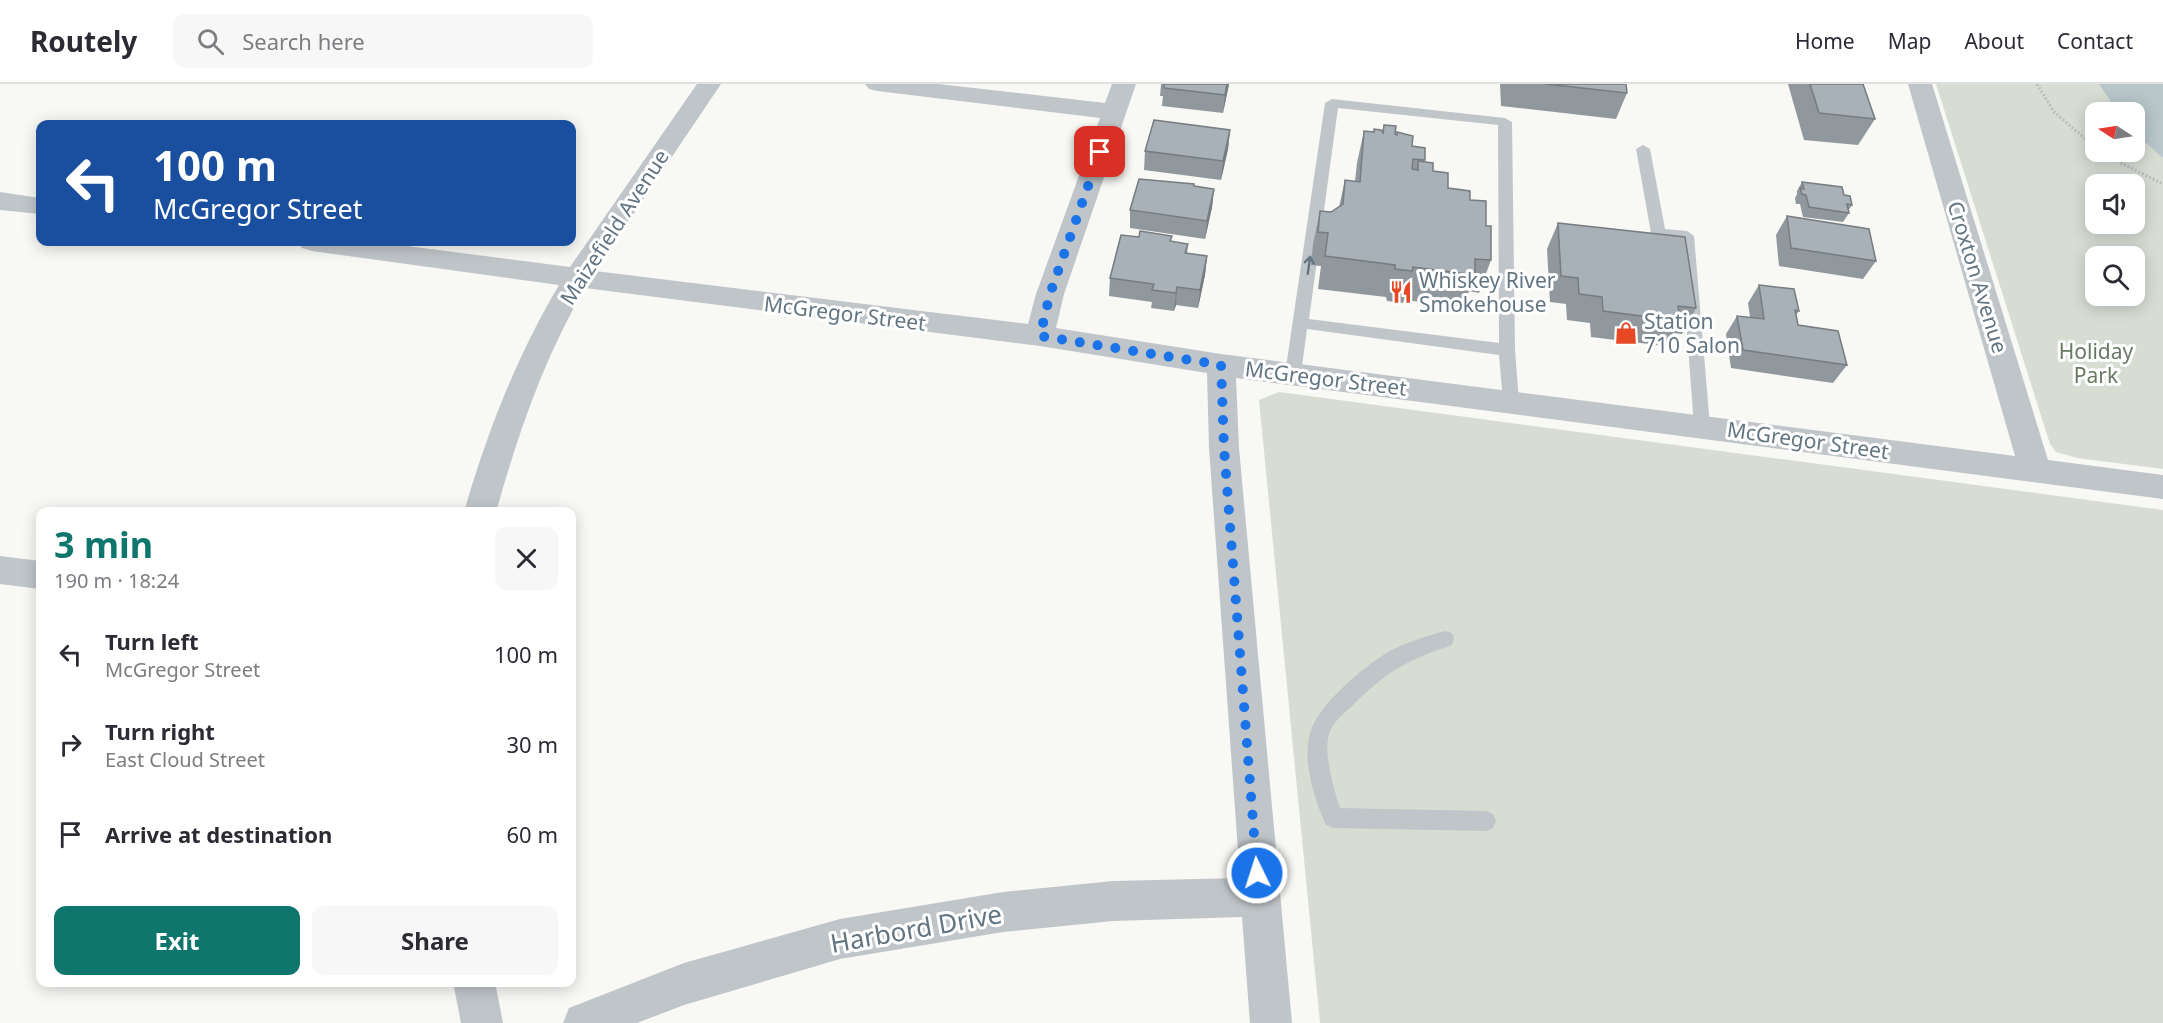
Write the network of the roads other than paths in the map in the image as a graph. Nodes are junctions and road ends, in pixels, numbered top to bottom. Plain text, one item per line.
1 (709, 84) edge
2 (877, 84) edge
3 (1124, 84) edge
4 (1920, 84) edge
5 (1114, 112) junction
6 (1643, 149) dead end
7 (0, 201) edge
8 (36, 206) edge
9 (342, 246) edge
10 (577, 277) junction
11 (1300, 323) junction
12 (1040, 336) junction
13 (1507, 350) junction
14 (1221, 365) junction
15 (1293, 374) junction
16 (1511, 401) junction
17 (1702, 426) junction
18 (2035, 470) junction
19 (2163, 487) edge
20 (481, 507) edge
21 (0, 570) edge
22 (36, 574) edge
23 (1445, 639) dead end
24 (1486, 821) dead end
25 (1259, 897) junction
26 (475, 987) edge
27 (482, 1023) edge
28 (584, 1023) edge
29 (1271, 1023) edge

1 - 10 street, Maizefield Avenue
2 - 5 street
3 - 5 street
4 - 18 street, Croxton Avenue
5 - 12 street
6 - 17 lane
7 - 8 street
9 - 10 street, McGregor Street
10 - 12 street, McGregor Street
10 - 20 street, Maizefield Avenue
11 - 13 lane
11 -> 13 lane
11 - 15 lane
12 - 14 street, McGregor Street
13 - 16 lane
14 - 15 street, McGregor Street
14 - 25 street
15 - 16 street, McGregor Street
16 - 17 street, McGregor Street
17 - 18 street, McGregor Street
18 - 19 street, McGregor Street
21 - 22 street
23 - 24 lane
25 - 28 street, Harbord Drive
25 - 29 street
26 - 27 street

